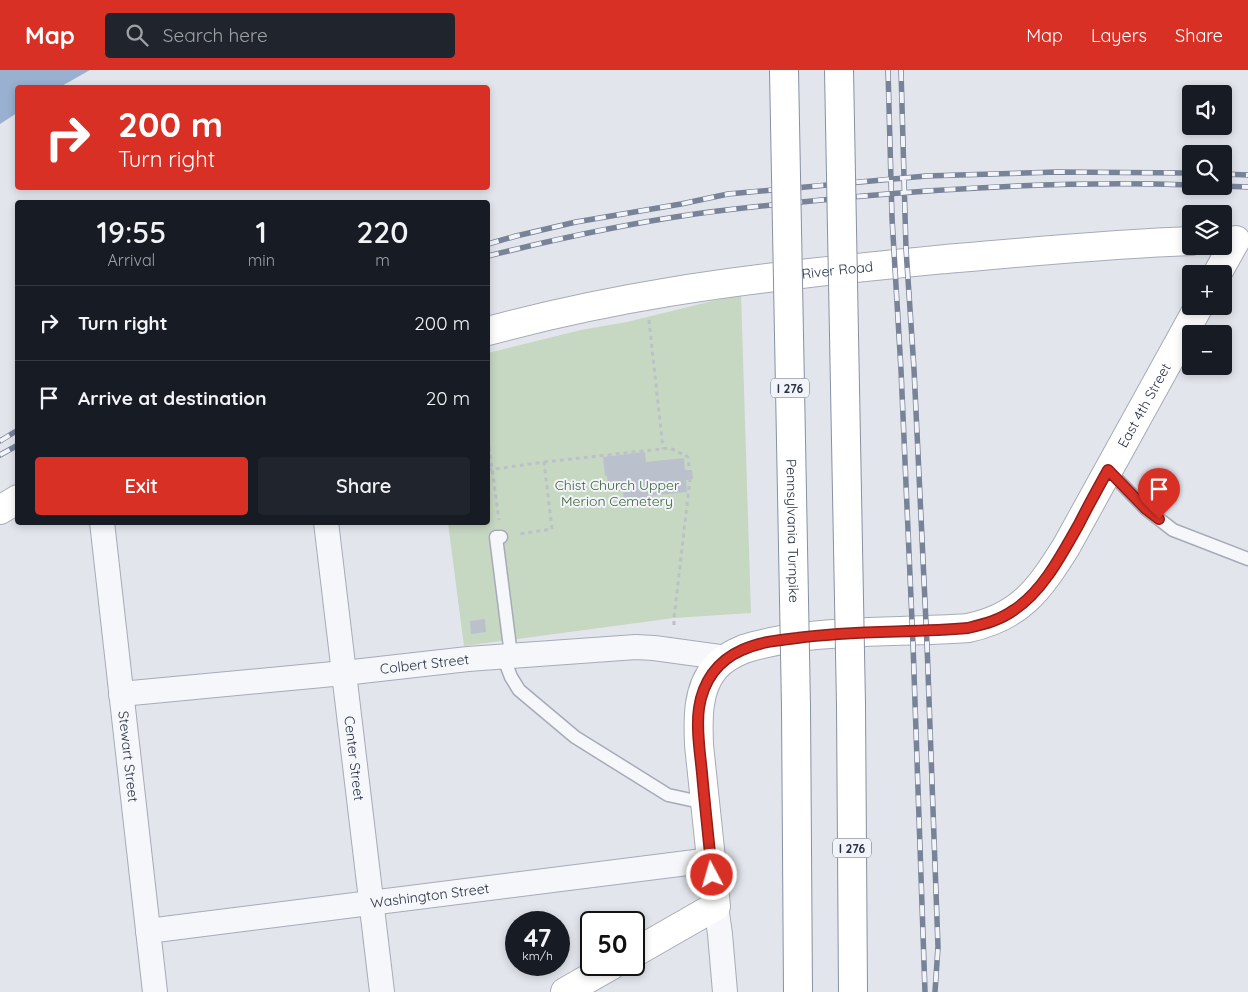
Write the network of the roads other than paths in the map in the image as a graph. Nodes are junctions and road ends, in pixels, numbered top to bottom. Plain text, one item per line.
1 (784, 70) edge
2 (839, 70) edge
3 (1236, 240) edge
4 (1182, 241) edge
5 (1222, 265) edge
6 (1194, 315) edge
7 (490, 331) edge
8 (1108, 470) junction
9 (15, 502) edge
10 (0, 510) edge
11 (102, 525) edge
12 (326, 525) edge
13 (502, 536) road end
14 (1248, 558) edge
15 (507, 656) junction
16 (727, 658) junction
17 (344, 673) junction
18 (121, 694) junction
19 (705, 803) junction
20 (711, 860) junction
21 (372, 903) junction
22 (716, 906) junction
23 (148, 931) junction
24 (645, 947) edge
25 (593, 976) edge
26 (155, 992) edge
27 (382, 992) edge
28 (565, 992) edge
29 (725, 992) edge
30 (798, 992) edge
31 (853, 992) edge

1 - 30 main road, Pennsylvania Turnpike / I 276, bridge
2 - 31 main road, I 276, bridge
3 - 5 main road
4 - 7 main road, River Road
6 - 8 main road, East 4th Street
8 - 14 lane
8 - 16 main road, East 4th Street
9 - 10 main road
11 - 18 street, Stewart Street
12 - 17 street, Center Street
13 - 15 lane
15 - 16 street, Colbert Street
15 - 17 street, Colbert Street
15 - 19 lane
16 - 19 main road, East 4th Street
17 - 18 street, Colbert Street
17 - 21 street, Center Street
18 - 23 street, Stewart Street
19 - 20 main road, East 4th Street
20 - 21 street, Washington Street
20 - 22 main road, East 4th Street
21 - 23 street, Washington Street
21 - 27 street, Center Street
22 - 24 main road
22 - 29 street
23 - 26 street, Stewart Street
25 - 28 main road

